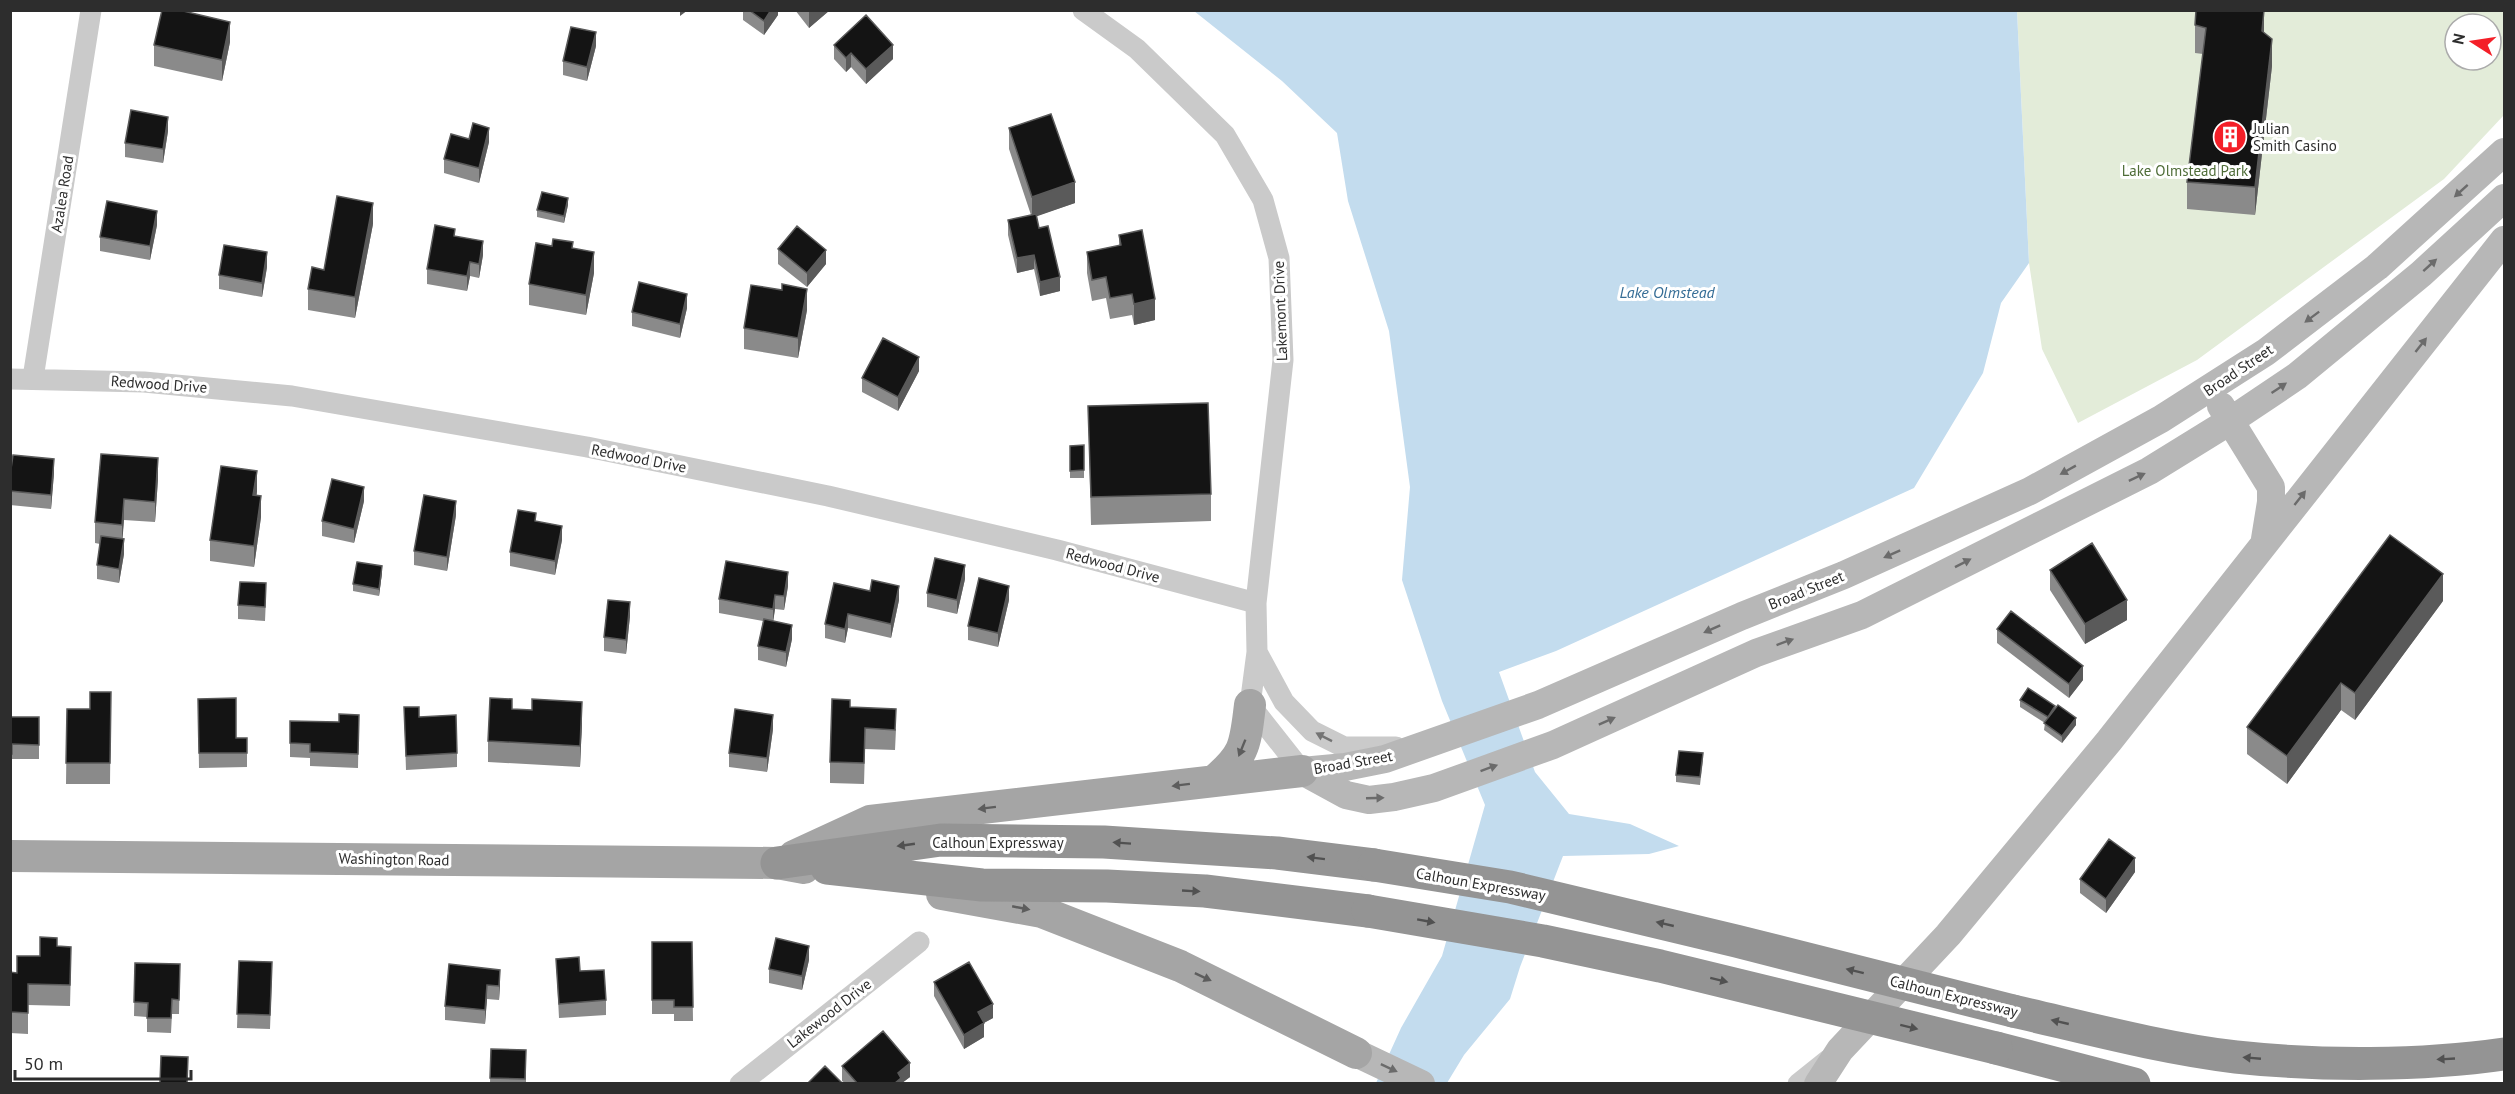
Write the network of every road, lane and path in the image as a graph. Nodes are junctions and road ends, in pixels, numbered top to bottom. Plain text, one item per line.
1 (91, 10) edge
2 (1083, 10) edge
3 (2505, 152) edge
4 (2505, 198) edge
5 (2505, 240) edge
6 (33, 378) junction
7 (10, 379) edge
8 (2210, 389) junction
9 (2230, 421) junction
10 (2264, 544) junction
11 (1256, 603) junction
12 (1257, 652) junction
13 (1250, 705) junction
14 (1422, 747) junction
15 (1302, 771) junction
16 (1214, 781) junction
17 (10, 856) edge
18 (777, 863) junction
19 (919, 942) dead end
20 (1840, 1050) junction
21 (1356, 1053) joint
22 (2505, 1054) edge
23 (740, 1083) edge
24 (1421, 1083) edge
25 (1798, 1083) edge
26 (1818, 1083) edge
27 (2134, 1083) edge

1 - 6 street, Azalea Road
2 - 11 street, Lakemont Drive
3 -> 8 main road, Broad Street
9 -> 4 main road, Broad Street
10 -> 5 main road
6 - 7 street, Redwood Drive
6 - 11 street, Redwood Drive
8 - 9 main road
8 -> 14 main road, Broad Street
9 - 10 main road
15 -> 9 main road, Broad Street
10 - 20 main road
11 - 12 street, Lakemont Drive
12 - 13 street, Lakemont Drive
14 -> 12 street, Lakemont Drive
13 - 15 street
13 -> 16 main road
14 - 15 main road, Broad Street
15 - 16 main road
16 -> 18 main road
17 - 18 main road, Washington Road
18 -> 21 main road
22 -> 18 highway, Calhoun Expressway, bridge
18 -> 27 highway, bridge
19 - 23 street, Lakewood Drive
20 - 25 street
20 - 26 main road
21 -> 24 main road

